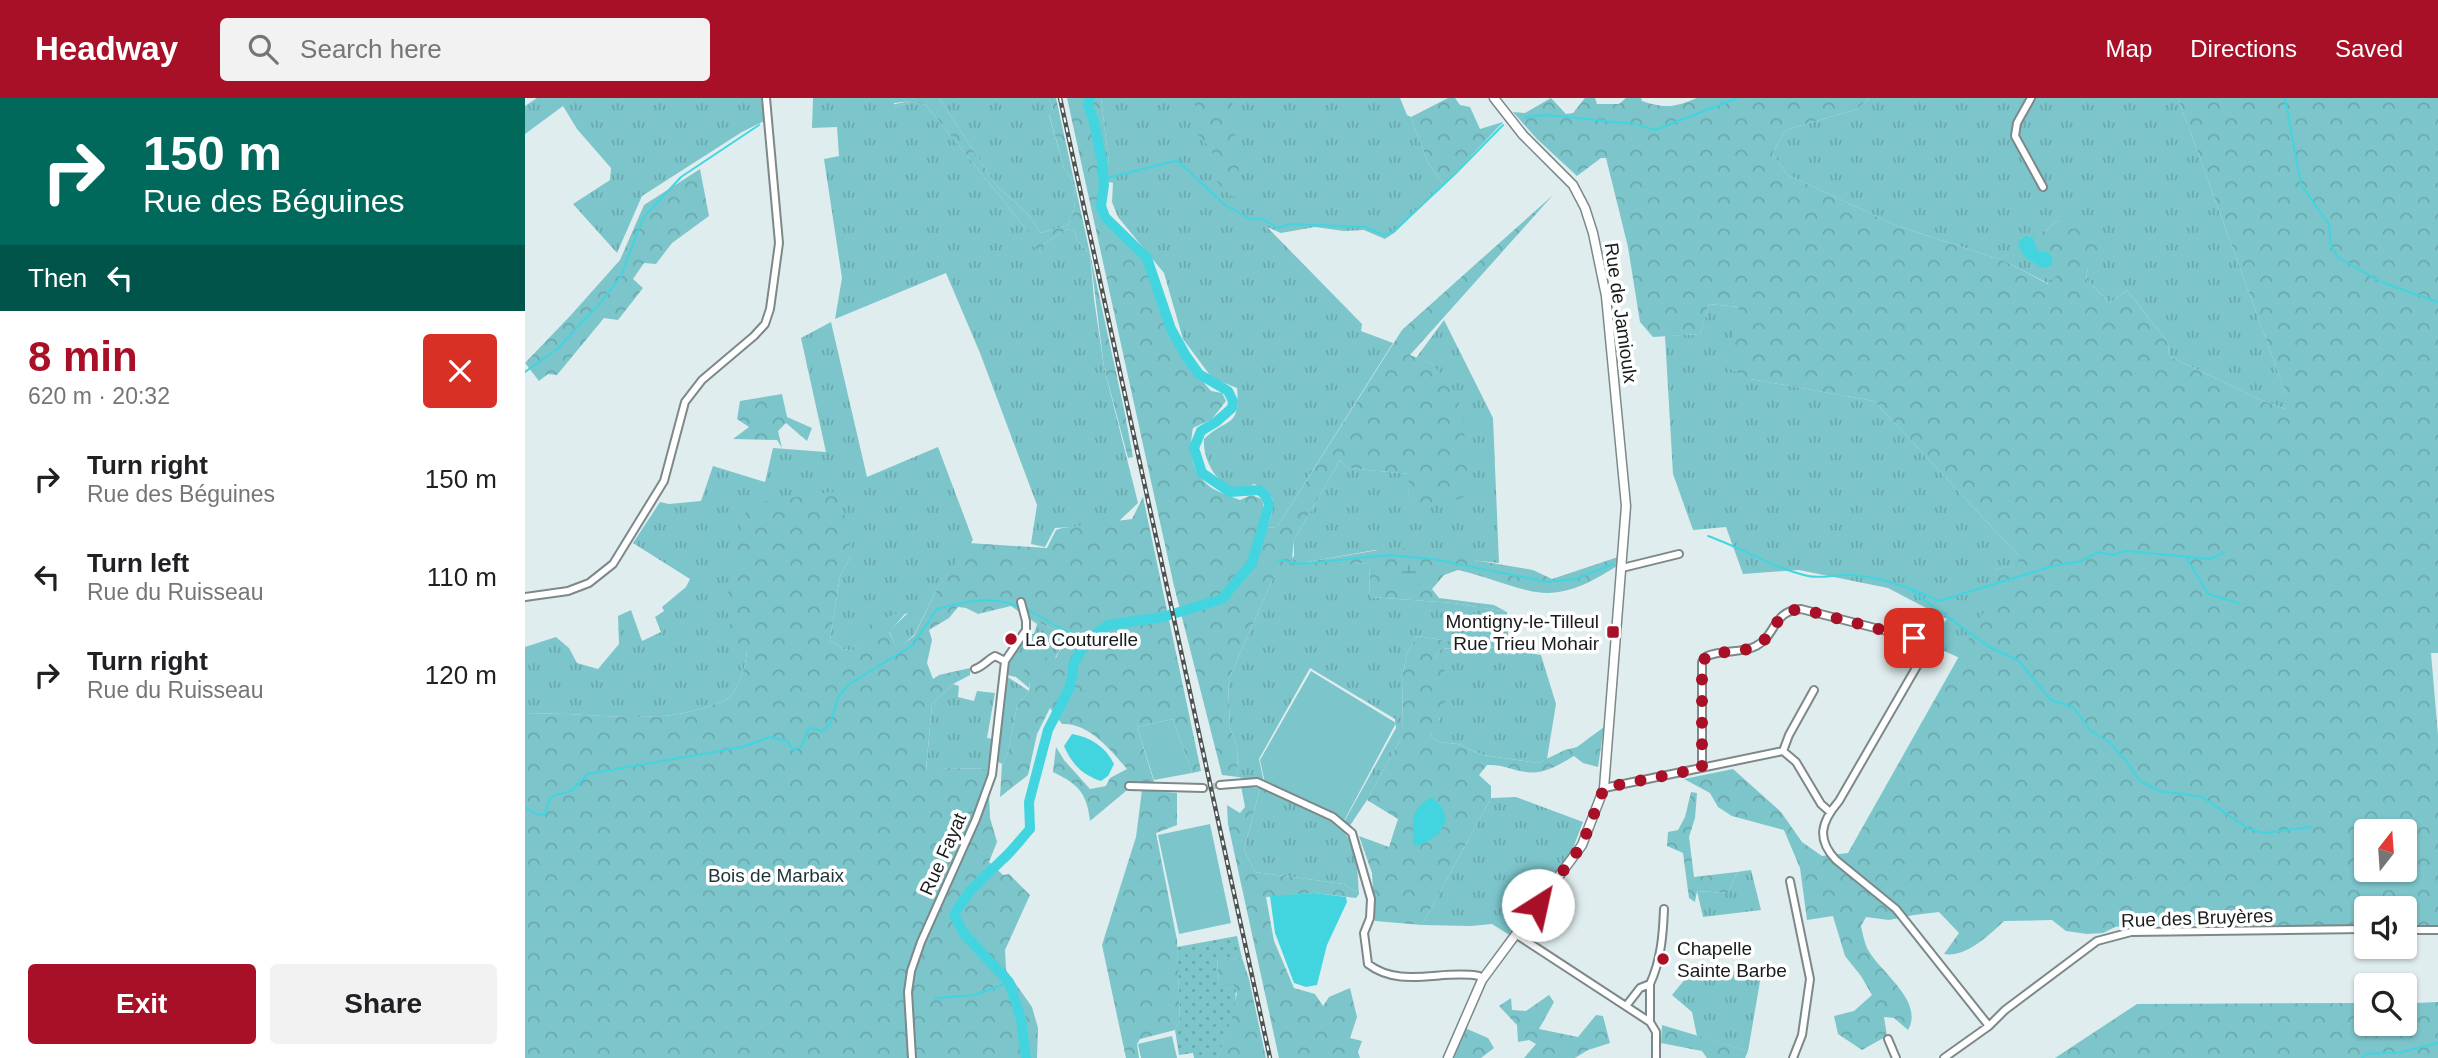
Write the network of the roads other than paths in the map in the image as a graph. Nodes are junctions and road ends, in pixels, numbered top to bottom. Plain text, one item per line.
1 (766, 98) edge
2 (1494, 98) edge
3 (2031, 98) edge
4 (2043, 187) dead end
5 (1679, 554) dead end
6 (1622, 568) junction
7 (525, 597) edge
8 (1021, 602) dead end
9 (1005, 661) junction
10 (975, 669) dead end
11 (1814, 690) dead end
12 (1783, 751) junction
13 (1702, 768) junction
14 (1220, 785) tunnel mouth
15 (1129, 786) dead end
16 (1203, 788) tunnel mouth
17 (1604, 788) junction
18 (1830, 811) junction
19 (1790, 881) dead end
20 (1664, 909) dead end
21 (2354, 929) edge
22 (2417, 930) edge
23 (2438, 930) edge
24 (1517, 934) junction
25 (1482, 980) junction
26 (1650, 984) junction
27 (1626, 1006) junction
28 (1650, 1022) junction
29 (1989, 1026) junction
30 (1888, 1039) dead end
31 (912, 1058) edge
32 (1448, 1058) edge
33 (1656, 1058) edge
34 (1794, 1058) edge
35 (1896, 1058) edge
36 (1944, 1058) edge

1 - 7 street
2 - 6 street, Rue de Jamioulx
3 - 4 street
5 - 6 street
6 - 17 street, Rue de Jamioulx
8 - 9 street, Rue Fayat
9 - 10 street
9 - 31 street, Rue Fayat
11 - 12 street
12 - 13 street
12 - 18 street
13 - 17 street
13 - 18 street
14 - 25 street
15 - 16 street
17 - 24 street, Rue de Jamioulx
18 - 29 street
19 - 34 street
20 - 26 street
21 - 29 street, Rue des Bruyères
22 - 23 street
24 - 25 street, Rue de Jamioulx
24 - 27 street
25 - 32 street, Rue de Jamioulx
26 - 27 street
26 - 28 street
27 - 28 street
28 - 33 street
29 - 36 street, Rue des Bruyères
30 - 35 street

